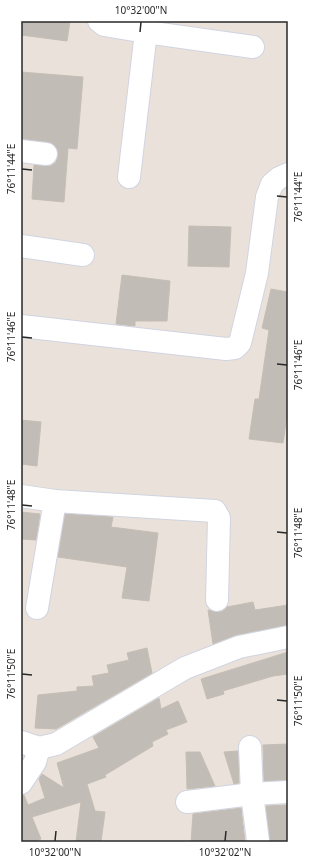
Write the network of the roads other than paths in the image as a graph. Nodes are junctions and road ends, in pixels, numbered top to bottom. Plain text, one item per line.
1 (99, 21) edge
2 (146, 32) junction
3 (253, 47) dead end
4 (21, 151) edge
5 (46, 154) dead end
6 (288, 174) edge
7 (129, 177) dead end
8 (21, 246) edge
9 (83, 255) dead end
10 (21, 326) edge
11 (21, 496) edge
12 (55, 501) junction
13 (217, 600) dead end
14 (37, 608) dead end
15 (288, 636) edge
16 (30, 745) edge
17 (250, 747) dead end
18 (21, 783) edge
19 (288, 792) edge
20 (252, 794) junction
21 (187, 802) dead end
22 (258, 841) dead end

1 - 2 street
2 - 3 street
2 - 7 street
4 - 5 street
6 - 10 street
8 - 9 street
11 - 12 street
12 - 13 street
12 - 14 street
15 - 16 street
16 - 18 street
17 - 20 street
19 - 20 street
20 - 21 street
20 - 22 street

